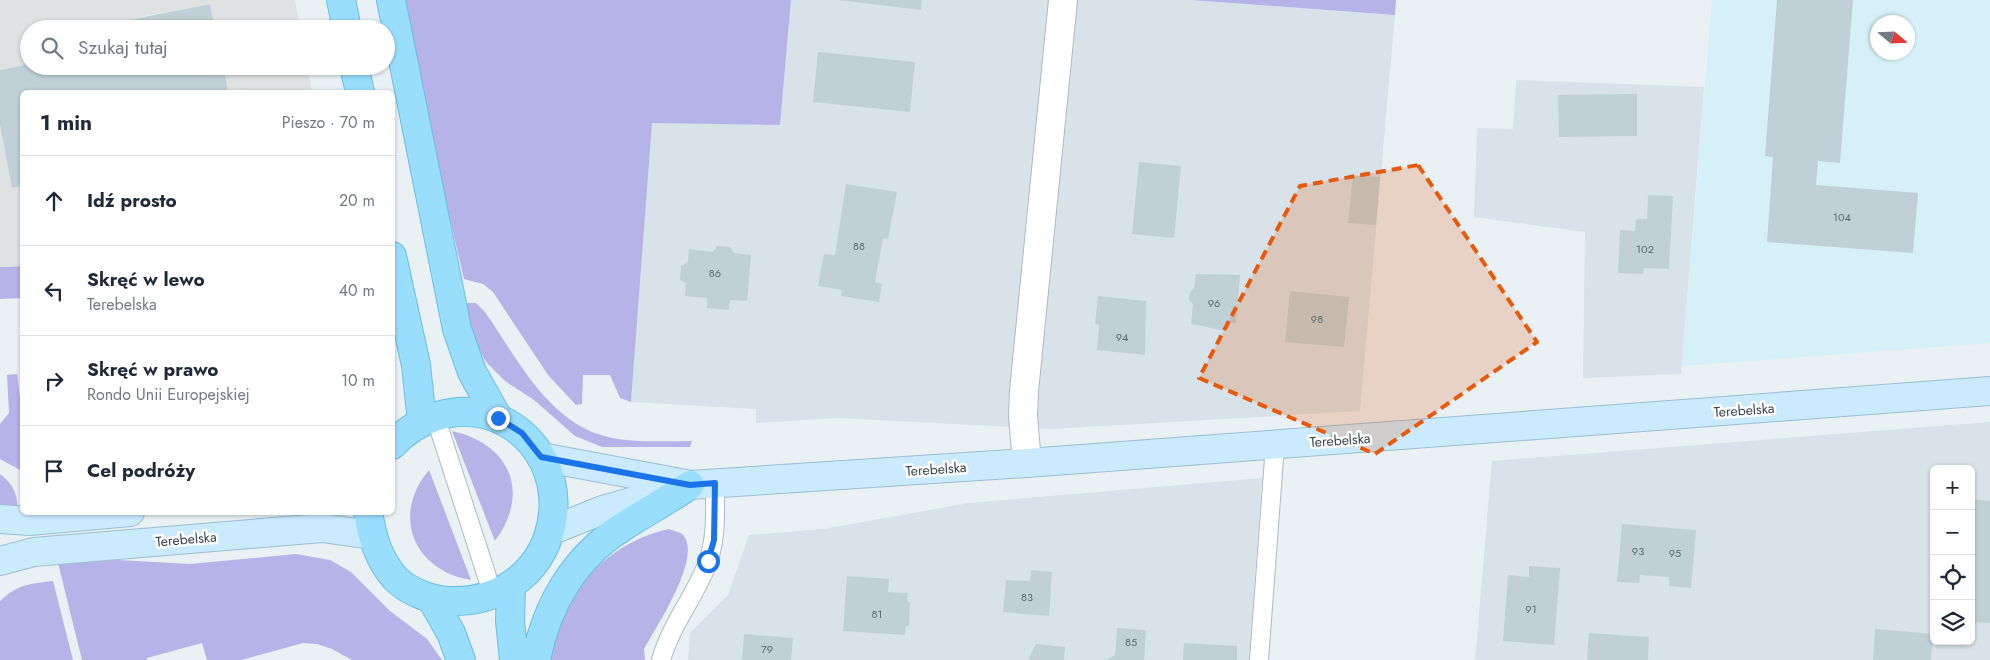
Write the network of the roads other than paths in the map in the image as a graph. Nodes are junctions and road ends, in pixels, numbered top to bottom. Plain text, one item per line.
1 (341, 0) edge
2 (391, 0) edge
3 (1062, 0) edge
4 (345, 20) edge
5 (356, 75) edge
6 (360, 90) edge
7 (395, 270) edge
8 (404, 312) junction
9 (395, 334) edge
10 (1990, 390) edge
11 (498, 418) junction
12 (428, 419) junction
13 (395, 443) edge
14 (1275, 445) junction
15 (541, 457) junction
16 (1027, 463) junction
17 (703, 484) junction
18 (92, 515) edge
19 (0, 518) edge
20 (370, 524) edge
21 (550, 531) junction
22 (0, 561) edge
23 (502, 591) junction
24 (431, 598) junction
25 (461, 660) edge
26 (514, 660) edge
27 (536, 660) edge
28 (661, 660) edge
29 (1259, 660) edge

1 - 4 main road
2 - 11 main road
3 - 16 street
5 - 6 main road
7 - 8 main road
8 - 9 main road
8 - 12 main road
10 - 14 street, Terebelska
11 - 12 main road
11 - 15 main road
12 - 13 main road
12 - 23 lane
14 - 16 street, Terebelska
14 - 29 lane
15 - 17 street, Terebelska
15 - 21 main road
16 - 17 street, Terebelska
17 - 21 street, Terebelska
17 - 27 main road
17 - 28 lane
18 - 19 street
20 - 22 street, Terebelska
20 - 24 main road
21 - 23 main road
23 - 24 main road
23 - 26 main road
24 - 25 main road

